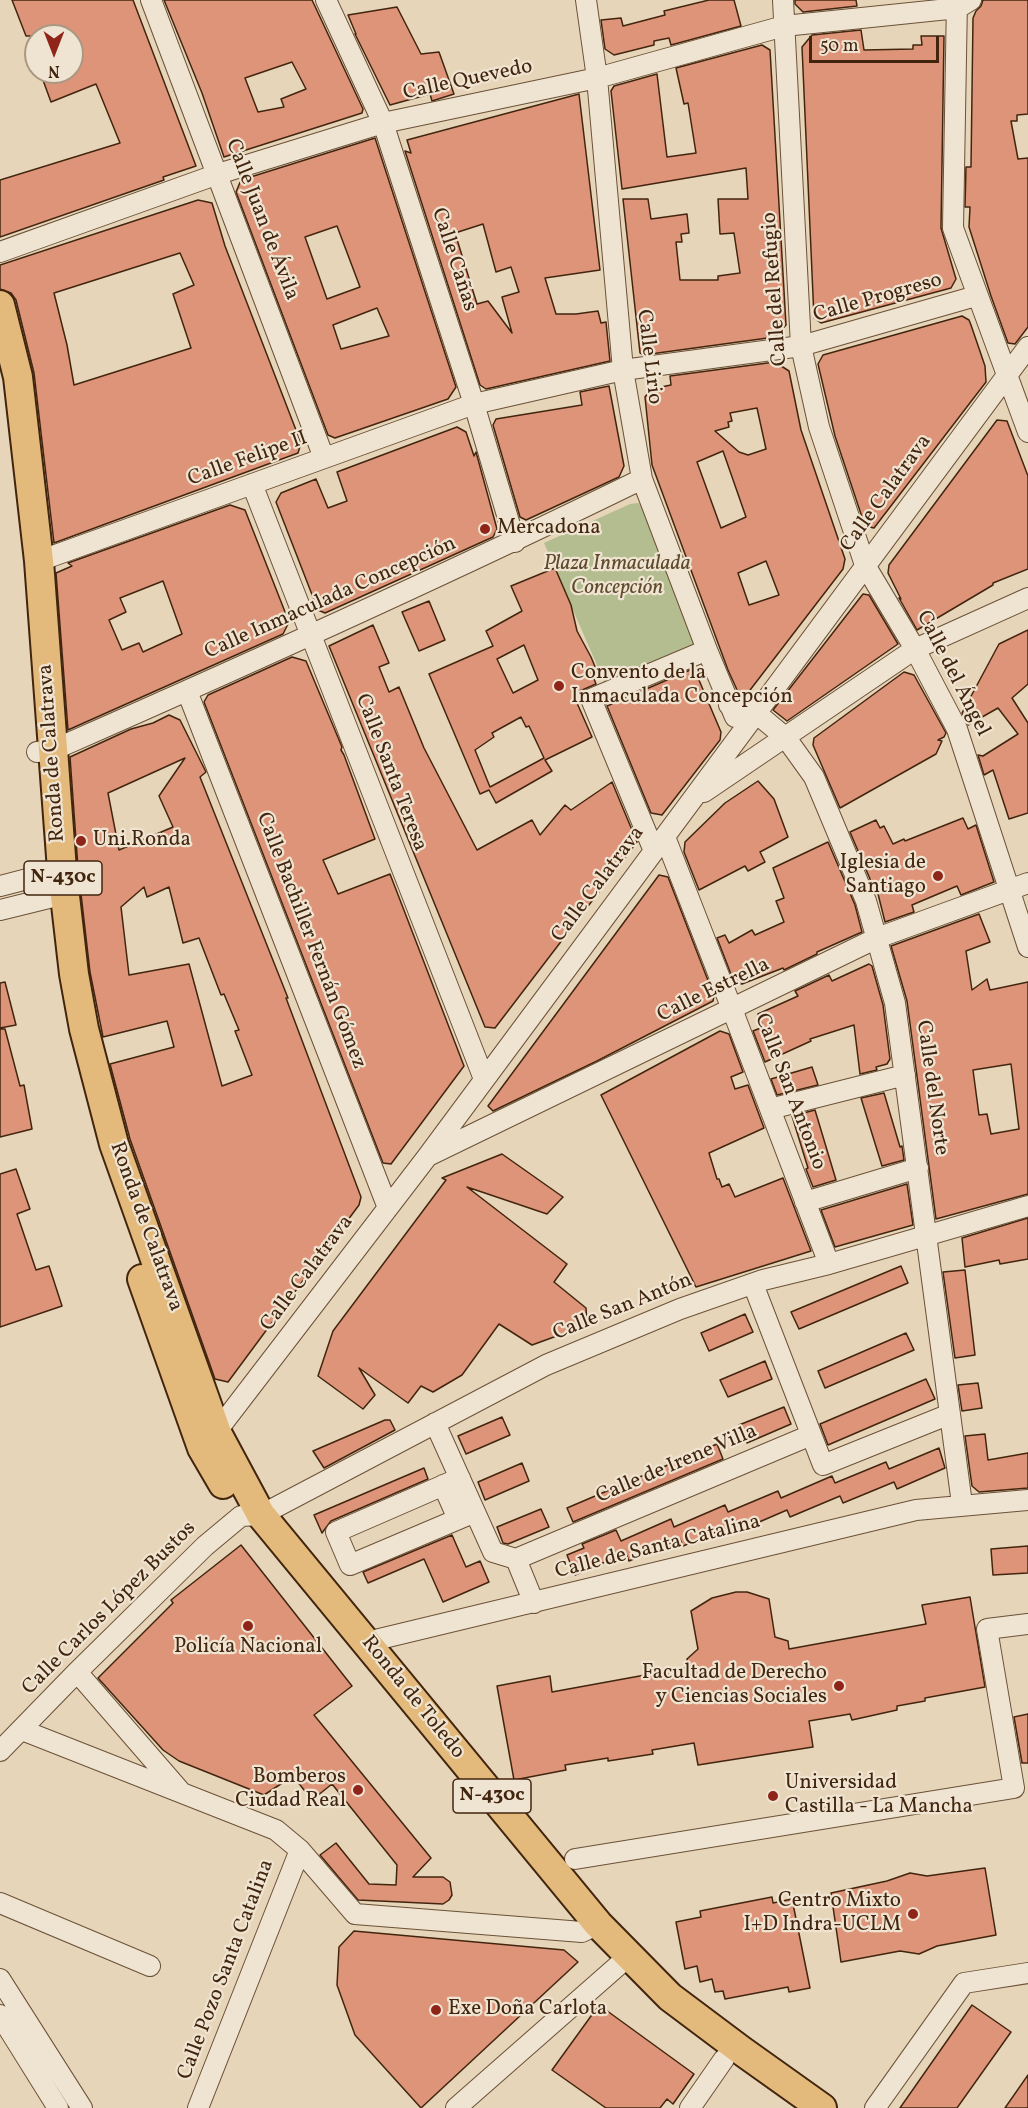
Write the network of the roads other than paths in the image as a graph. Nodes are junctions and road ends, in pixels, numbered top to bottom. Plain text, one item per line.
1 (151, 0) edge
2 (326, 0) edge
3 (586, 0) edge
4 (783, 0) edge
5 (962, 3) edge
6 (784, 26) junction
7 (597, 78) junction
8 (384, 123) junction
9 (218, 174) junction
10 (0, 252) edge
11 (976, 296) junction
12 (0, 305) edge
13 (801, 346) junction
14 (1028, 347) edge
15 (0, 368) edge
16 (623, 370) junction
17 (1006, 374) junction
18 (474, 404) junction
19 (1028, 432) edge
20 (324, 458) junction
21 (642, 479) junction
22 (252, 484) junction
23 (515, 542) junction
24 (39, 561) junction
25 (865, 565) junction
26 (1028, 598) edge
27 (311, 636) junction
28 (915, 649) junction
29 (706, 650) junction
30 (187, 691) junction
31 (729, 705) junction
32 (756, 713) junction
33 (741, 733) junction
34 (786, 738) junction
35 (45, 751) junction
36 (692, 801) junction
37 (659, 844) junction
38 (56, 884) junction
39 (0, 886) edge
40 (1019, 886) edge
41 (0, 910) edge
42 (877, 938) junction
43 (1028, 946) edge
44 (732, 1009) junction
45 (905, 1074) junction
46 (484, 1079) junction
47 (770, 1109) junction
48 (427, 1157) junction
49 (918, 1168) junction
50 (805, 1202) junction
51 (1028, 1206) edge
52 (388, 1209) junction
53 (927, 1236) junction
54 (829, 1264) junction
55 (753, 1284) junction
56 (950, 1414) junction
57 (435, 1423) junction
58 (811, 1436) junction
59 (210, 1440) junction
60 (451, 1482) junction
61 (1028, 1500) edge
62 (962, 1504) junction
63 (251, 1516) junction
64 (467, 1516) junction
65 (516, 1559) junction
66 (534, 1603) junction
67 (1028, 1624) edge
68 (367, 1642) junction
69 (77, 1672) junction
70 (22, 1730) junction
71 (0, 1751) edge
72 (183, 1794) junction
73 (300, 1850) junction
74 (575, 1859) dead end
75 (0, 1902) edge
76 (590, 1928) junction
77 (622, 1961) junction
78 (150, 1966) dead end
79 (1028, 1973) edge
80 (0, 1978) edge
81 (0, 2015) edge
82 (724, 2059) junction
83 (58, 2108) edge
84 (82, 2108) edge
85 (198, 2108) edge
86 (456, 2108) edge
87 (690, 2108) edge
88 (795, 2108) edge
89 (822, 2108) edge
90 (875, 2108) edge

1 - 9 street, Calle Juan de Ávila
2 - 8 street, Calle Cañas
3 - 7 street, Calle Lirio
4 - 6 street, Calle del Refugio
5 - 6 street, Calle Quevedo
5 - 11 street
6 - 7 street, Calle Quevedo
6 - 13 street, Calle del Refugio
7 - 8 street, Calle Quevedo
7 - 16 street, Calle Lirio
8 - 9 street, Calle Quevedo
8 - 18 street, Calle Cañas
9 - 10 street, Calle Quevedo
9 - 20 street, Calle Juan de Ávila
11 - 13 street, Calle Progreso
11 - 17 street
12 - 24 highway, Ronda de Calatrava / N-430c
13 - 16 street, Calle Progreso
13 - 25 street, Calle del Refugio
14 - 17 street, Calle Calatrava
15 - 35 highway, Ronda de Calatrava / N-430c
16 - 18 street, Calle Progreso
16 - 21 street, Calle Lirio
17 - 19 street
17 - 25 street, Calle Calatrava
18 - 20 street, Calle Felipe II
18 - 23 street, Calle Cañas
20 - 22 street, Calle Felipe II
21 - 23 street, Calle Inmaculada Concepción
21 - 29 street, Calle Lirio
22 - 24 street, Calle Felipe II
22 - 27 street, Calle Santa Teresa
23 - 27 street, Calle Inmaculada Concepción
24 - 35 highway, Ronda de Calatrava / N-430c
25 - 28 street, Calle del Ángel
25 - 32 street, Calle Calatrava
26 - 28 street
27 - 30 street, Calle Inmaculada Concepción
27 - 46 street, Calle Santa Teresa
28 - 34 street
28 - 40 street, Calle del Ángel
29 - 31 street, Calle Lirio
29 - 37 street, Calle San Antonio
30 - 35 street, Calle Inmaculada Concepción
30 - 52 street, Calle Bachiller Fernán Gómez
31 - 32 street
31 - 33 street, Calle Lirio
32 - 33 street, Calle Calatrava
32 - 34 street, Calle del Norte
33 - 36 street, Calle Calatrava
34 - 36 street
34 - 42 street, Calle del Norte
35 - 38 highway, Ronda de Calatrava / N-430c
36 - 37 street, Calle Calatrava
37 - 44 street, Calle San Antonio
37 - 46 street, Calle Calatrava
38 - 39 street
38 - 41 street
38 - 59 highway, Ronda de Calatrava / N-430c
40 - 42 street, Calle Estrella
40 - 43 street, Calle del Ángel
42 - 44 street, Calle Estrella
42 - 45 street, Calle del Norte
44 - 47 street, Calle San Antonio
44 - 48 street, Calle Estrella
45 - 47 street
45 - 49 street, Calle del Norte
46 - 48 street, Calle Calatrava
47 - 50 street, Calle San Antonio
48 - 52 street, Calle Calatrava
49 - 50 street
49 - 53 street, Calle del Norte
50 - 54 street, Calle San Antonio
51 - 53 street, Calle San Antón
52 - 59 street, Calle Calatrava
53 - 54 street, Calle San Antón
53 - 56 street, Calle del Norte
54 - 55 street, Calle San Antón
55 - 57 street, Calle San Antón
55 - 58 street
56 - 58 street
56 - 62 street, Calle del Norte
57 - 60 street
57 - 63 street, Calle San Antón
58 - 65 street, Calle de Irene Villa
59 - 63 highway, Ronda de Toledo / N-430c
60 - 64 street
60 - 64 street
61 - 62 street, Calle de Santa Catalina
62 - 66 street, Calle de Santa Catalina
63 - 68 highway, Ronda de Toledo / N-430c
63 - 69 street, Calle Carlos López Bustos
63 - 76 highway, Ronda de Toledo / N-430c
64 - 65 street
65 - 66 street
66 - 68 street, Calle de Santa Catalina
67 - 74 street
68 - 76 highway, Ronda de Toledo / N-430c
69 - 70 street, Calle Carlos López Bustos
69 - 72 street
70 - 71 street, Calle Carlos López Bustos
70 - 72 street
72 - 73 street
73 - 76 street
73 - 85 street, Calle Pozo Santa Catalina
75 - 78 street
76 - 77 highway, Ronda de Toledo / N-430c
77 - 82 highway, Ronda de Toledo / N-430c
77 - 86 street
77 - 89 highway, Ronda de Toledo / N-430c
79 - 90 street
80 - 84 street
81 - 83 street
82 - 87 street
82 - 88 highway, Ronda de Toledo / N-430c

